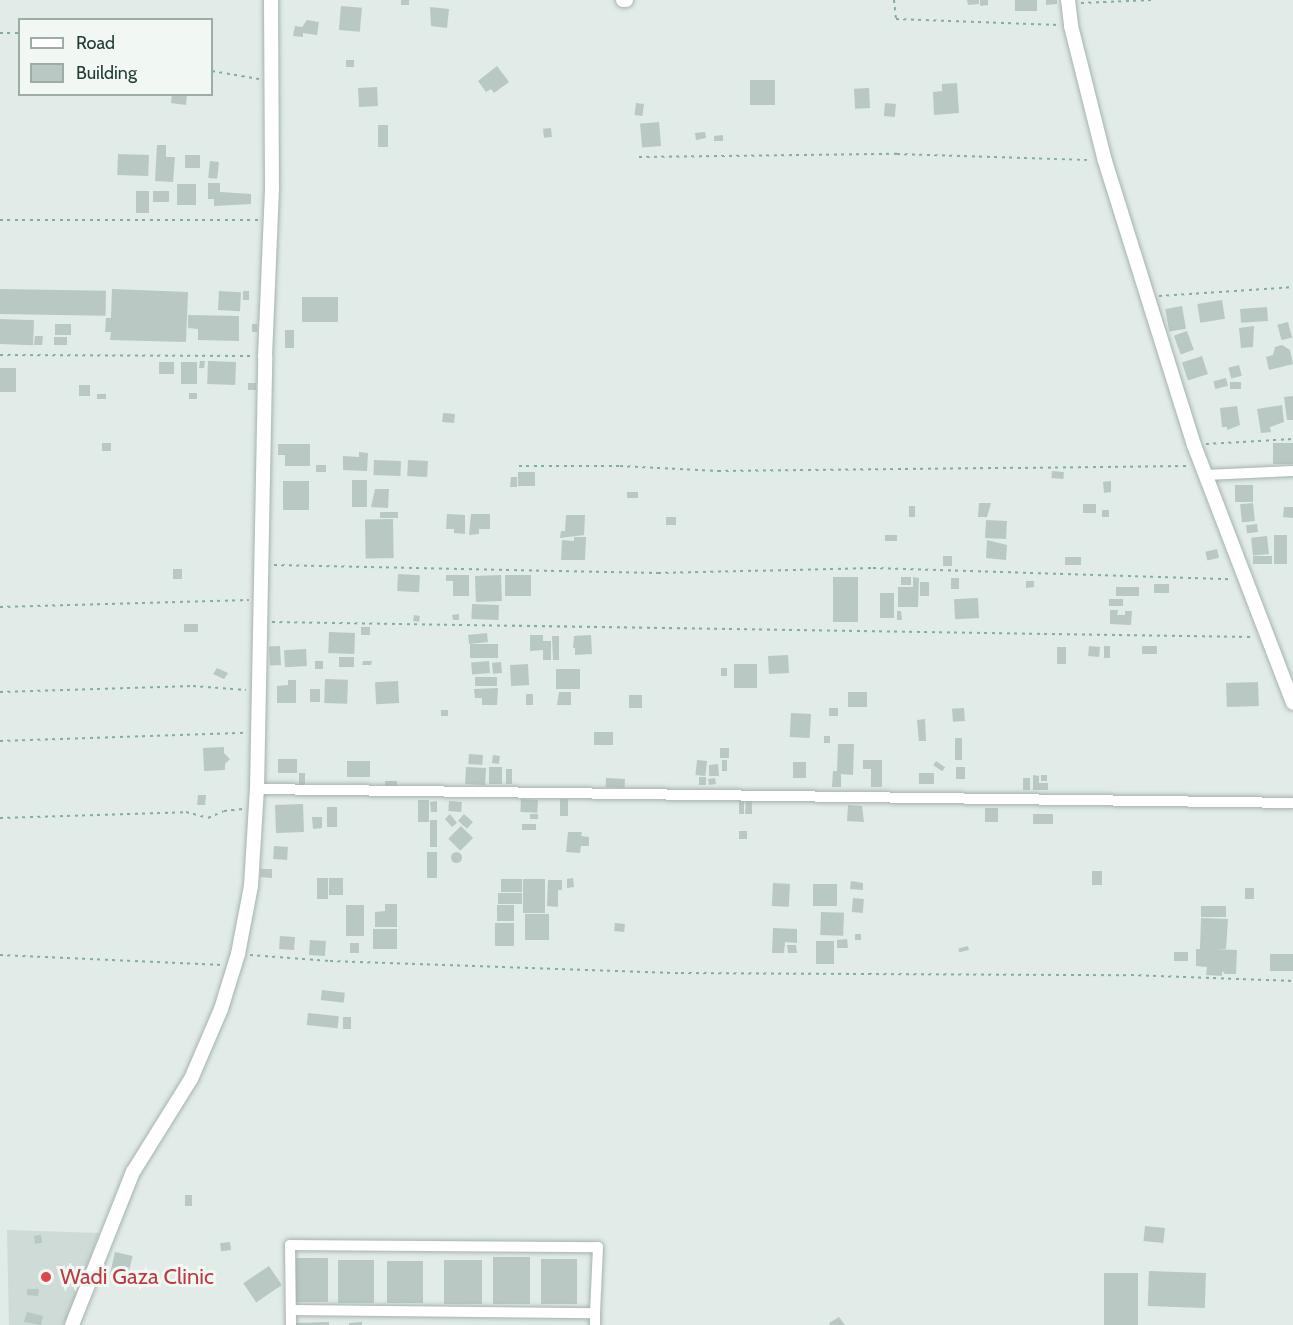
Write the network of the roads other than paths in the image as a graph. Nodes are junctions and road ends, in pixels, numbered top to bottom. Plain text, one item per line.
1 (271, 0) edge
2 (1068, 2) edge
3 (1293, 471) edge
4 (1205, 475) junction
5 (1293, 703) edge
6 (257, 789) junction
7 (1293, 803) edge
8 (291, 1310) junction
9 (595, 1313) junction
10 (72, 1325) edge
11 (291, 1325) edge
12 (595, 1325) edge

1 - 6 street
2 - 4 street
3 - 4 street
4 - 5 street
6 - 7 street
6 - 10 street
8 - 9 street
8 - 9 street
8 - 11 street
9 - 12 street

